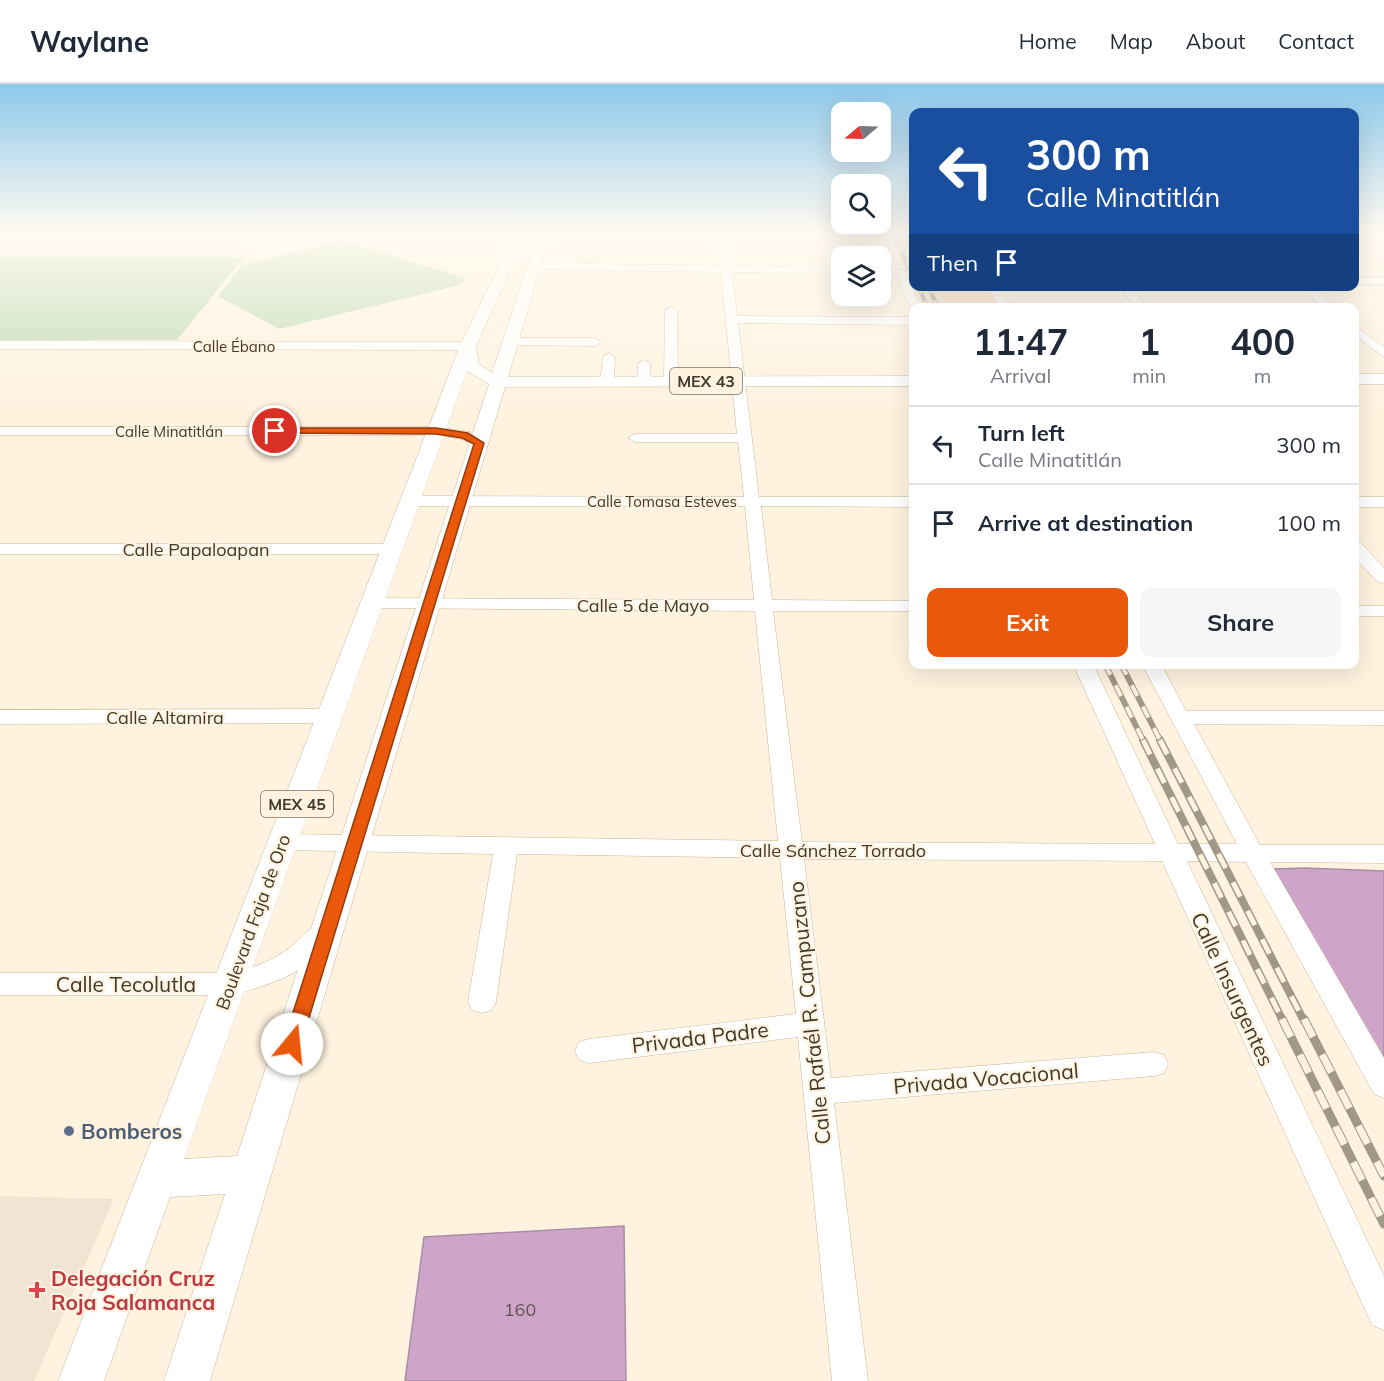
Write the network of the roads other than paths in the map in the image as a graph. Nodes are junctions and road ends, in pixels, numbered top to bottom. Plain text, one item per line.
1 (494, 292) edge
2 (527, 292) edge
3 (730, 292) edge
4 (1312, 292) edge
5 (1325, 303) edge
6 (671, 310) dead end
7 (733, 320) junction
8 (909, 321) edge
9 (1359, 332) edge
10 (511, 342) junction
11 (595, 342) dead end
12 (0, 345) edge
13 (468, 346) junction
14 (1384, 353) edge
15 (609, 357) dead end
16 (1359, 379) edge
17 (1384, 379) edge
18 (671, 381) junction
19 (739, 381) junction
20 (909, 381) edge
21 (499, 382) junction
22 (606, 382) junction
23 (0, 431) edge
24 (436, 431) junction
25 (635, 438) dead end
26 (745, 438) junction
27 (479, 443) junction
28 (410, 501) junction
29 (462, 501) junction
30 (751, 502) junction
31 (909, 502) edge
32 (1359, 502) edge
33 (1384, 502) edge
34 (0, 549) edge
35 (392, 549) junction
36 (1359, 551) edge
37 (1384, 578) edge
38 (372, 603) junction
39 (430, 603) junction
40 (762, 605) junction
41 (909, 606) edge
42 (1359, 611) edge
43 (1384, 611) edge
44 (1085, 669) edge
45 (1154, 669) edge
46 (0, 717) edge
47 (330, 717) junction
48 (1180, 717) junction
49 (1384, 718) edge
50 (282, 842) junction
51 (356, 843) junction
52 (507, 846) junction
53 (792, 850) junction
54 (1170, 852) junction
55 (1253, 853) junction
56 (1384, 854) edge
57 (333, 915) junction
58 (0, 984) edge
59 (230, 984) junction
60 (482, 1002) dead end
61 (810, 1024) junction
62 (589, 1051) dead end
63 (1154, 1064) dead end
64 (1384, 1085) edge
65 (817, 1092) junction
66 (252, 1174) junction
67 (155, 1179) junction
68 (1384, 1313) edge
69 (81, 1381) edge
70 (187, 1381) edge
71 (850, 1381) edge

1 - 13 main road, Boulevard Faja de Oro / MEX 45
2 - 10 main road
3 - 7 street, Calle Rafaél R. Campuzano
4 - 5 street
6 - 18 street
7 - 8 street
7 - 19 street, Calle Rafaél R. Campuzano
9 - 14 street
10 - 11 street
10 - 21 main road
12 - 13 street, Calle Ébano
13 - 21 main road
13 - 24 main road, Boulevard Faja de Oro / MEX 45
15 - 22 street
16 - 17 main road
18 - 19 main road, MEX 43
18 - 22 main road, MEX 43
19 - 20 main road, MEX 43
19 - 26 street, Calle Rafaél R. Campuzano
21 - 22 main road, MEX 43
21 - 27 main road
23 - 24 street, Calle Minatitlán
24 - 27 street, Calle Minatitlán
24 - 28 main road, Boulevard Faja de Oro / MEX 45
25 - 26 street
26 - 30 street, Calle Rafaél R. Campuzano
27 - 29 main road
28 - 29 street, Calle Tomasa Esteves
28 - 35 main road, Boulevard Faja de Oro / MEX 45
29 - 30 street, Calle Tomasa Esteves
29 - 39 main road
30 - 31 street, Calle Tomasa Esteves
30 - 40 street, Calle Rafaél R. Campuzano
32 - 33 street
34 - 35 street, Calle Papaloapan
35 - 38 main road, Boulevard Faja de Oro / MEX 45
36 - 37 street
38 - 39 street, Calle 5 de Mayo
38 - 47 main road, Boulevard Faja de Oro / MEX 45
39 - 40 street, Calle 5 de Mayo
39 - 51 main road
40 - 41 street, Calle 5 de Mayo
40 - 53 street, Calle Rafaél R. Campuzano
42 - 43 street
44 - 54 street, Calle Insurgentes
45 - 48 street
46 - 47 street, Calle Altamira
47 - 50 main road, Boulevard Faja de Oro / MEX 45
48 - 49 street
48 - 55 street
50 - 51 street, Calle Sánchez Torrado
50 - 59 main road, Boulevard Faja de Oro / MEX 45
51 - 52 street, Calle Sánchez Torrado
51 - 57 main road
52 - 53 street, Calle Sánchez Torrado
52 - 60 street
53 - 54 street, Calle Sánchez Torrado
53 - 61 street, Calle Rafaél R. Campuzano
54 - 55 street, Calle Sánchez Torrado
54 - 68 street, Calle Insurgentes
55 - 56 street, Calle Sánchez Torrado
55 - 64 street
57 - 59 street, Calle Tecolutla
57 - 66 main road
58 - 59 street, Calle Tecolutla
59 - 67 main road, Boulevard Faja de Oro / MEX 45
61 - 62 street, Privada Padre
61 - 65 street, Calle Rafaél R. Campuzano
63 - 65 street, Privada Vocacional
65 - 71 street, Calle Rafaél R. Campuzano
66 - 67 main road
66 - 70 main road
67 - 69 main road, Boulevard Faja de Oro / MEX 45

